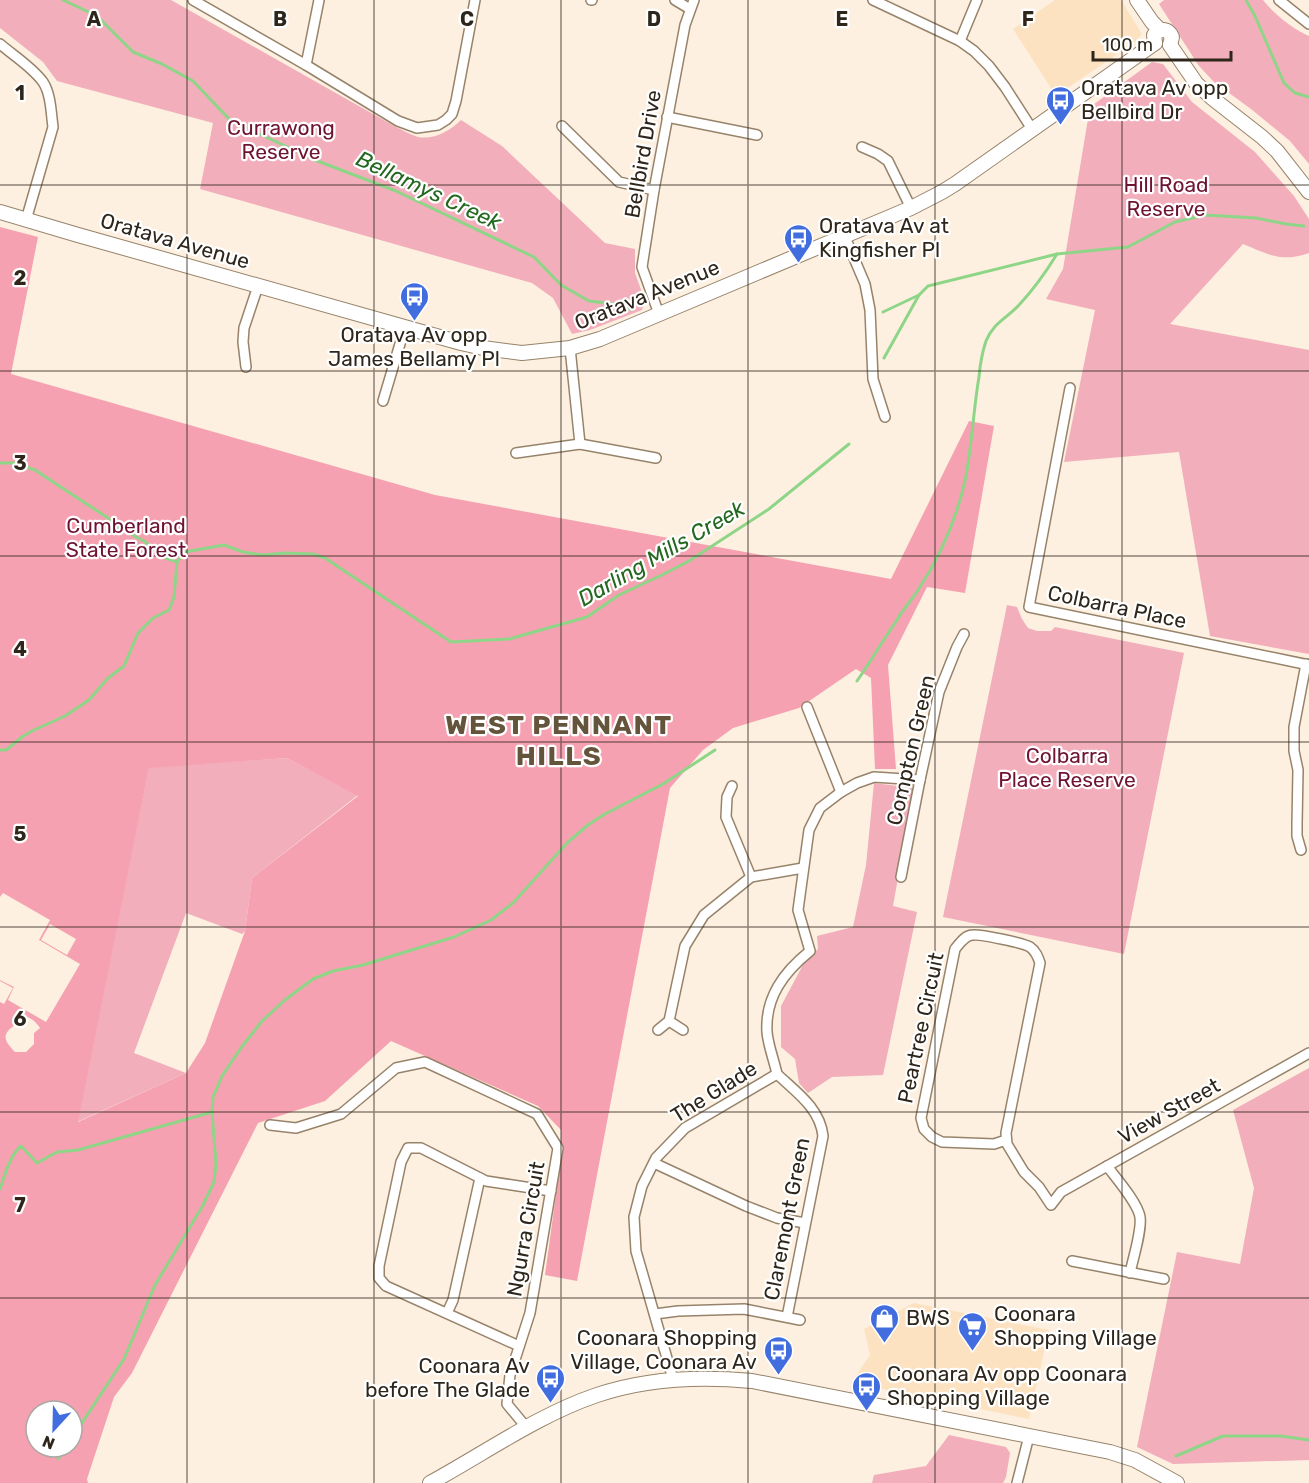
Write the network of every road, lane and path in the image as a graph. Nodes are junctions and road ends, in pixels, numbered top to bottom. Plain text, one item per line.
1 (193, 0) edge
2 (319, 0) edge
3 (475, 0) edge
4 (675, 0) edge
5 (873, 0) edge
6 (977, 0) edge
7 (1137, 0) edge
8 (1279, 0) edge
9 (692, 5) edge
10 (1309, 24) edge
11 (1158, 37) junction
12 (960, 41) junction
13 (0, 44) edge
14 (306, 65) junction
15 (667, 117) junction
16 (562, 126) dead end
17 (1032, 129) junction
18 (757, 135) dead end
19 (862, 147) dead end
20 (654, 190) junction
21 (1309, 192) edge
22 (911, 208) junction
23 (0, 212) edge
24 (26, 220) junction
25 (845, 237) junction
26 (258, 286) junction
27 (659, 314) junction
28 (405, 327) junction
29 (570, 348) junction
30 (246, 367) dead end
31 (1070, 388) dead end
32 (383, 401) dead end
33 (885, 417) dead end
34 (579, 444) junction
35 (516, 453) dead end
36 (656, 458) dead end
37 (964, 634) dead end
38 (1308, 665) edge
39 (807, 707) dead end
40 (920, 780) junction
41 (732, 786) dead end
42 (841, 792) junction
43 (1300, 850) dead end
44 (803, 868) junction
45 (751, 877) junction
46 (901, 877) dead end
47 (669, 1021) junction
48 (658, 1030) dead end
49 (683, 1030) dead end
50 (1309, 1053) edge
51 (777, 1074) junction
52 (270, 1125) dead end
53 (1006, 1140) junction
54 (654, 1163) junction
55 (1107, 1166) junction
56 (480, 1179) junction
57 (551, 1191) junction
58 (805, 1223) junction
59 (1072, 1261) dead end
60 (1130, 1273) junction
61 (1164, 1279) dead end
62 (447, 1313) junction
63 (655, 1314) junction
64 (787, 1317) junction
65 (800, 1320) dead end
66 (519, 1346) junction
67 (673, 1379) junction
68 (527, 1428) junction
69 (1029, 1436) junction
70 (430, 1483) edge
71 (1017, 1483) edge
72 (1177, 1483) edge

1 - 14 street
2 - 14 street
3 - 14 street
4 - 9 street
5 - 12 street
6 - 12 street
7 - 11 street
8 - 10 street
9 - 15 street, Bellbird Drive
11 - 17 street, Oratava Avenue
11 - 21 street
12 - 17 street
13 - 24 street
15 - 18 street
15 - 20 street, Bellbird Drive
16 - 20 street
17 - 22 street, Oratava Avenue
19 - 22 street
20 - 27 street, Bellbird Drive
22 - 25 street, Oratava Avenue
23 - 24 street, Oratava Avenue
24 - 26 street, Oratava Avenue
25 - 27 street, Oratava Avenue
25 - 33 street
26 - 28 street, Oratava Avenue
26 - 30 street
27 - 29 street, Oratava Avenue
28 - 29 street, Oratava Avenue
28 - 32 street
29 - 34 street
31 - 38 street, Colbarra Place
34 - 35 street
34 - 36 street
37 - 40 street, Compton Green
38 - 43 street
39 - 42 street
40 - 42 street
40 - 46 street, Compton Green
41 - 45 street
42 - 44 street
44 - 45 street
44 - 51 street
45 - 47 street
47 - 48 street
47 - 49 street
50 - 55 street, View Street
51 - 54 street, The Glade
51 - 58 street, Claremont Green
52 - 57 street, Ngurra Circuit
53 - 53 street, Peartree Circuit
53 - 55 street, View Street
54 - 58 street
54 - 63 street, The Glade
55 - 60 street
56 - 57 street
56 - 62 street
56 - 62 street
57 - 66 street, Ngurra Circuit
58 - 64 street, Claremont Green
59 - 60 street
60 - 61 street
62 - 66 street
63 - 64 street
63 - 67 street, The Glade
64 - 65 street
66 - 68 street, Ngurra Circuit
67 - 68 street
67 - 69 street
68 - 70 street
69 - 71 street
69 - 72 street

